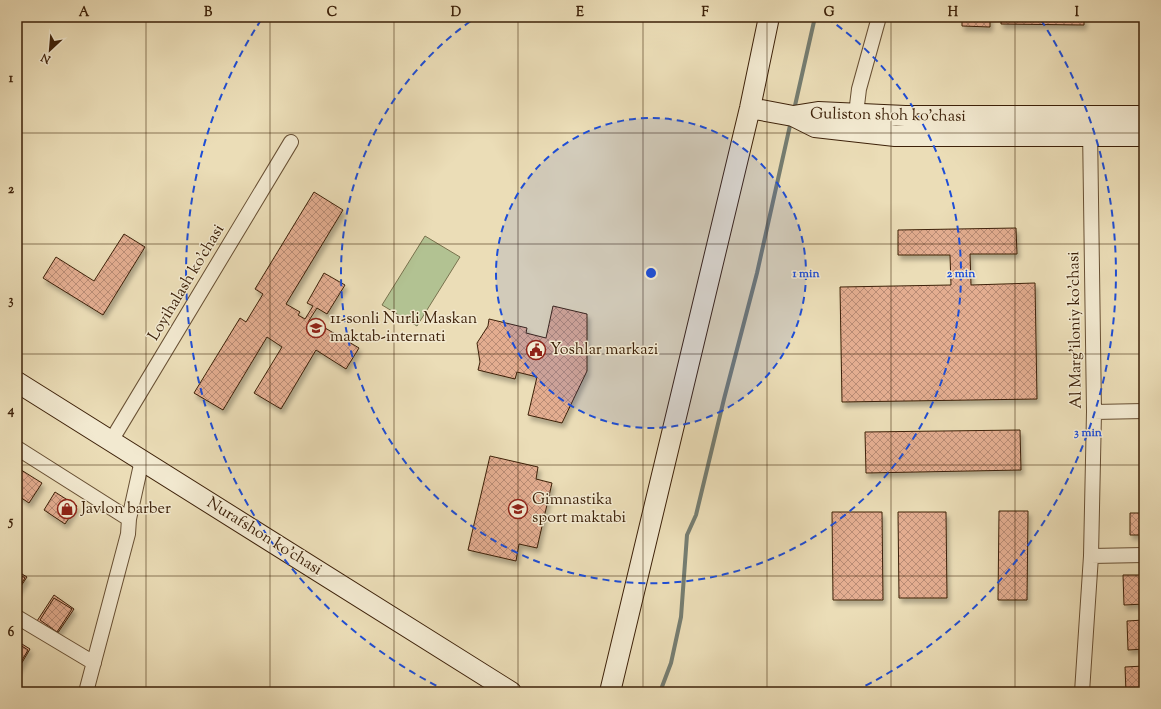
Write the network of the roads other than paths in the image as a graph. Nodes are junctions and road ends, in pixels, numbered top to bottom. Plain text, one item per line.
1 (769, 17) edge
2 (878, 17) edge
3 (756, 109) junction
4 (1144, 116) edge
5 (854, 123) junction
6 (1090, 127) junction
7 (1144, 136) edge
8 (291, 142) dead end
9 (17, 382) edge
10 (1144, 411) edge
11 (1094, 412) junction
12 (111, 440) junction
13 (17, 448) edge
14 (142, 460) junction
15 (129, 519) junction
16 (1144, 555) edge
17 (1091, 556) junction
18 (17, 617) edge
19 (94, 663) junction
20 (86, 692) edge
21 (511, 692) edge
22 (610, 692) edge
23 (1082, 692) edge

1 - 3 main road
2 - 5 street
3 - 5 main road, Guliston shoh ko'chasi
3 - 22 main road
4 - 6 main road, Guliston shoh ko'chasi
5 - 6 main road, Guliston shoh ko'chasi
6 - 7 main road, Guliston shoh ko'chasi
6 - 11 street, Al Marg'iloniy ko'chasi
8 - 12 street, Loyihalash ko'chasi
9 - 12 main road, Nurafshon ko'chasi
10 - 11 street
11 - 17 street, Al Marg'iloniy ko'chasi
12 - 14 main road, Nurafshon ko'chasi
13 - 15 street
14 - 15 street
14 - 21 main road, Nurafshon ko'chasi
15 - 19 street
16 - 17 street
17 - 23 street, Al Marg'iloniy ko'chasi
18 - 19 street
19 - 20 street

